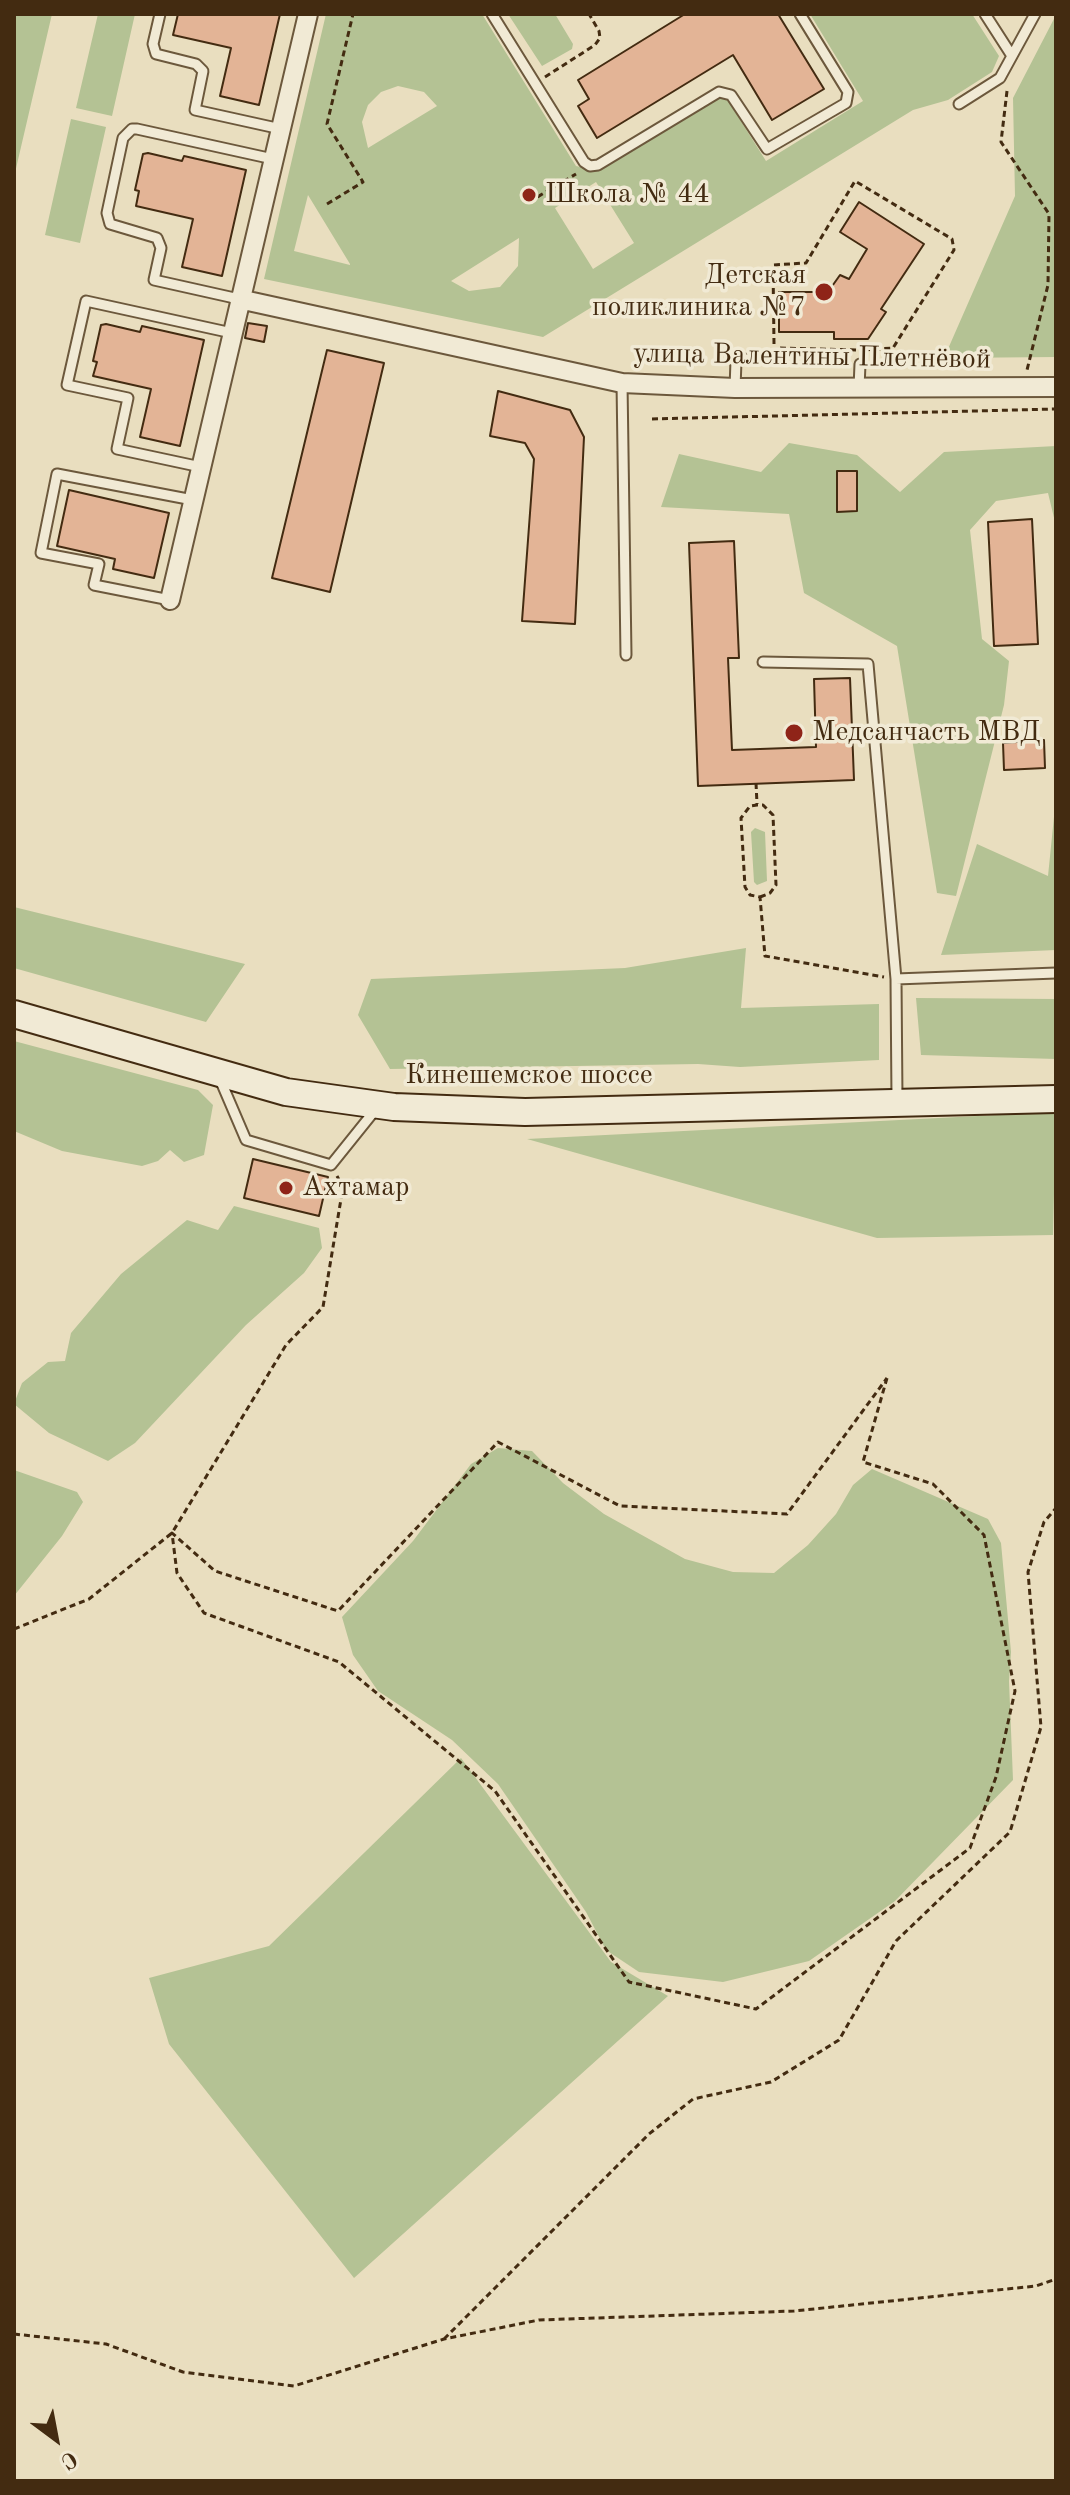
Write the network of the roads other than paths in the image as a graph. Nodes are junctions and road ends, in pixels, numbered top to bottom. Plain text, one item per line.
1 (160, 14) edge
2 (308, 14) edge
3 (492, 14) edge
4 (800, 14) edge
5 (985, 14) edge
6 (1035, 14) edge
7 (1012, 56) junction
8 (959, 104) dead end
9 (281, 129) junction
10 (273, 159) junction
11 (239, 299) junction
12 (232, 333) junction
13 (771, 352) road end
14 (860, 364) dead end
15 (622, 383) junction
16 (1056, 387) edge
17 (735, 388) junction
18 (859, 388) junction
19 (201, 467) junction
20 (193, 500) junction
21 (170, 600) joint
22 (626, 655) dead end
23 (763, 662) dead end
24 (1056, 973) edge
25 (896, 979) junction
26 (14, 1014) edge
27 (218, 1074) junction
28 (1056, 1099) edge
29 (897, 1103) junction
30 (379, 1105) junction

1 - 9 lane
2 - 9 street
3 - 4 lane
5 - 7 lane
6 - 7 lane
7 - 8 lane
9 - 10 street
10 - 11 street
10 - 11 lane
11 - 12 street
11 - 15 street, улица Валентины Плетнёвой
12 - 19 street
12 - 19 lane
13 - 17 lane
14 - 18 lane
15 - 17 street, улица Валентины Плетнёвой
15 - 22 lane
16 - 18 street, улица Валентины Плетнёвой
17 - 18 street, улица Валентины Плетнёвой
19 - 20 street
20 - 21 street
20 - 21 lane
23 - 25 lane
24 - 25 lane
25 - 29 lane
26 - 27 main road, Кинешемское шоссе
27 - 30 main road, Кинешемское шоссе
27 - 30 lane
28 - 29 main road, Кинешемское шоссе
29 - 30 main road, Кинешемское шоссе

